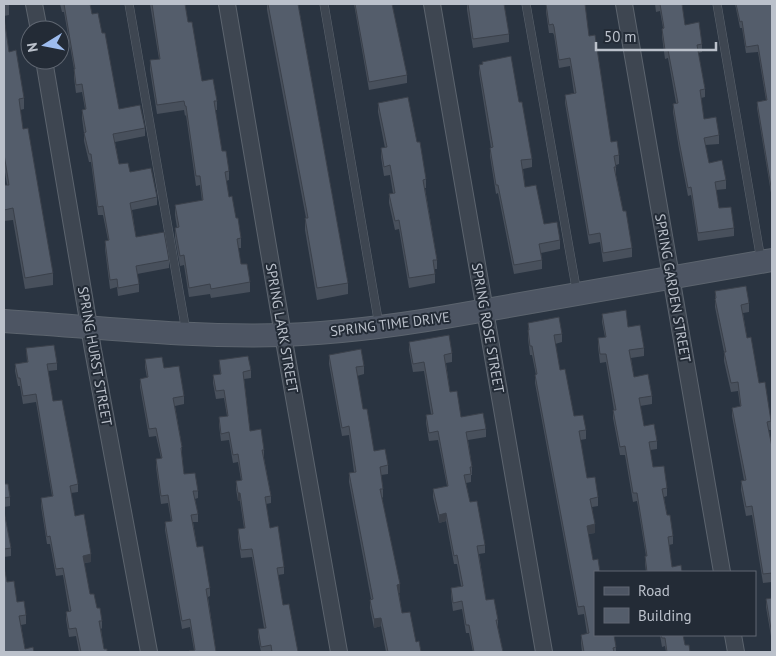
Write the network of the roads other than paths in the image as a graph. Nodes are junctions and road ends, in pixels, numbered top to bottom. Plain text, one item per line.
1 (34, 4) edge
2 (130, 4) edge
3 (228, 4) edge
4 (324, 4) edge
5 (432, 4) edge
6 (526, 4) edge
7 (624, 4) edge
8 (717, 4) edge
9 (37, 20) edge
10 (46, 70) edge
11 (767, 261) edge
12 (671, 278) junction
13 (577, 295) junction
14 (485, 311) junction
15 (4, 321) edge
16 (90, 327) junction
17 (379, 327) junction
18 (186, 333) junction
19 (283, 335) junction
20 (722, 571) edge
21 (733, 636) edge
22 (149, 652) edge
23 (339, 652) edge
24 (544, 652) edge
25 (736, 652) edge

1 - 9 street
2 - 18 lane
3 - 19 street, SPRING LARK STREET
4 - 17 lane
5 - 14 street, SPRING ROSE STREET
6 - 13 lane
7 - 12 street, SPRING GARDEN STREET
8 - 11 lane
10 - 16 street, SPRING HURST STREET
11 - 12 street, SPRING TIME DRIVE
12 - 13 street, SPRING TIME DRIVE
12 - 20 street, SPRING GARDEN STREET
13 - 14 street, SPRING TIME DRIVE
14 - 17 street, SPRING TIME DRIVE
14 - 24 street, SPRING ROSE STREET
15 - 16 street, SPRING TIME DRIVE
16 - 18 street, SPRING TIME DRIVE
16 - 22 street, SPRING HURST STREET
17 - 19 street, SPRING TIME DRIVE
18 - 19 street, SPRING TIME DRIVE
19 - 23 street, SPRING LARK STREET
21 - 25 street

